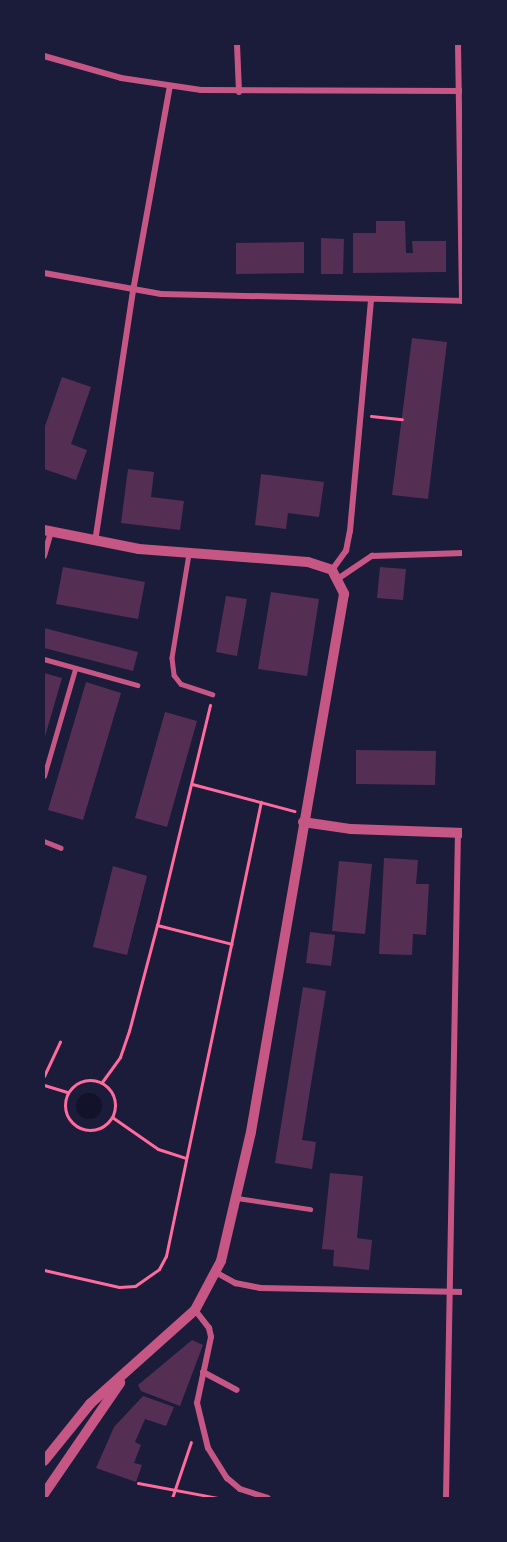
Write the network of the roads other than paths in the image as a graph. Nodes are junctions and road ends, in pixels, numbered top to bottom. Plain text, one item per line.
1 (237, 44) edge
2 (458, 44) edge
3 (44, 56) edge
4 (170, 86) junction
5 (461, 91) edge
6 (239, 92) junction
7 (44, 273) edge
8 (133, 291) junction
9 (371, 300) junction
10 (463, 301) edge
11 (47, 531) edge
12 (95, 543) junction
13 (464, 553) edge
14 (189, 554) junction
15 (44, 556) edge
16 (335, 574) junction
17 (44, 658) edge
18 (75, 669) junction
19 (137, 685) dead end
20 (212, 694) road end
21 (44, 776) edge
22 (304, 818) junction
23 (460, 833) edge
24 (44, 841) edge
25 (61, 848) dead end
26 (237, 1198) junction
27 (310, 1209) dead end
28 (217, 1273) junction
29 (447, 1292) junction
30 (464, 1292) edge
31 (195, 1310) junction
32 (129, 1370) junction
33 (204, 1372) junction
34 (237, 1390) dead end
35 (44, 1461) edge
36 (44, 1494) edge
37 (268, 1498) edge
38 (446, 1498) edge

1 - 6 street
2 - 5 street
3 - 4 street
4 - 6 street
4 - 8 street
5 - 6 street
5 - 10 street
7 - 8 street
8 - 9 street
8 - 12 street
9 - 10 street
9 - 16 street
11 - 12 street
11 - 15 street
12 - 14 street
13 - 16 street
14 - 16 street
14 - 20 lane
16 - 22 street
17 - 18 lane
18 - 19 lane
18 - 21 lane
22 - 23 street
22 - 26 street
23 - 29 street
24 - 25 lane
26 - 27 lane
26 - 28 street
28 - 29 street
28 - 31 street
29 - 30 street
29 - 38 street
31 - 32 street
31 - 33 street
32 - 35 street
32 - 36 street
33 - 34 street
33 - 37 street

